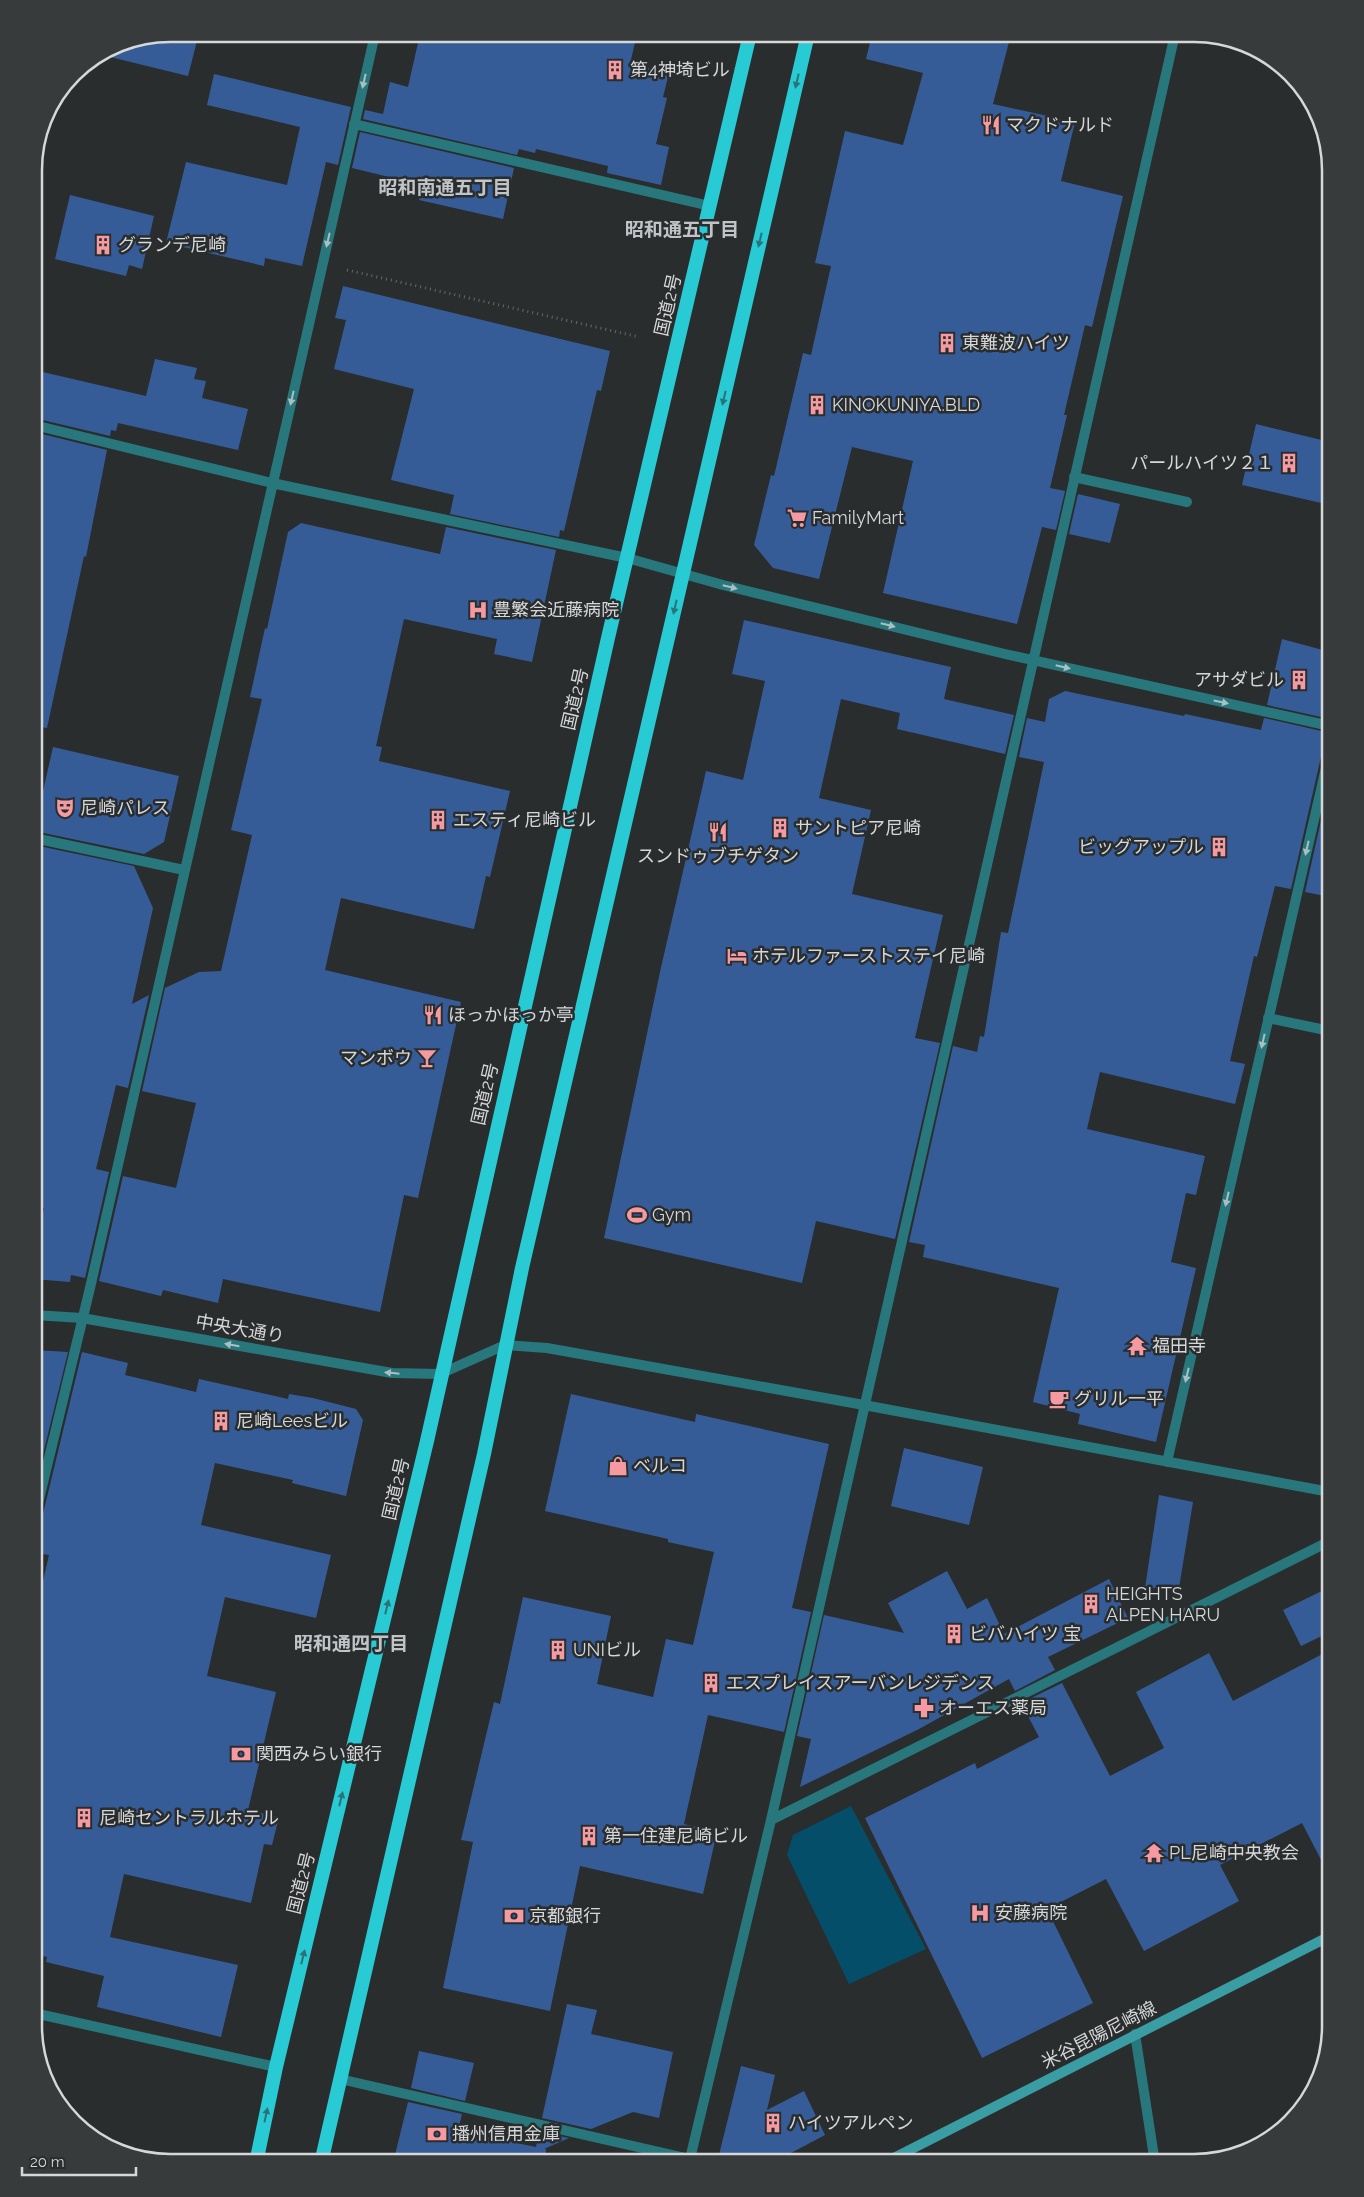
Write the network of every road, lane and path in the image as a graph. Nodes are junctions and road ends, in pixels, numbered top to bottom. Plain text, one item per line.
1 (373, 42) edge
2 (748, 43) edge
3 (806, 43) edge
4 (1173, 43) edge
5 (354, 124) junction
6 (710, 206) junction
7 (322, 264) junction
8 (639, 337) dead end
9 (43, 427) edge
10 (1074, 477) junction
11 (272, 483) junction
12 (1187, 502) dead end
13 (627, 558) junction
14 (683, 573) junction
15 (1033, 660) junction
16 (1322, 724) edge
17 (1322, 785) edge
18 (43, 840) edge
19 (184, 870) junction
20 (1268, 1018) junction
21 (1322, 1029) edge
22 (42, 1316) edge
23 (82, 1318) junction
24 (505, 1345) junction
25 (440, 1374) junction
26 (864, 1404) junction
27 (1167, 1462) junction
28 (42, 1485) edge
29 (1322, 1491) edge
30 (1322, 1545) edge
31 (771, 1820) junction
32 (1322, 1940) edge
33 (42, 2015) edge
34 (1135, 2034) junction
35 (276, 2067) junction
36 (340, 2079) junction
37 (258, 2154) edge
38 (323, 2154) edge
39 (660, 2154) edge
40 (692, 2154) edge
41 (903, 2154) edge
42 (1154, 2154) edge

1 -> 5 street
2 - 6 highway, 国道2号
3 -> 14 highway
4 - 10 street
5 - 6 street
5 -> 7 street
6 - 13 highway, 国道2号
7 - 8 path
7 -> 11 street
9 - 11 street
10 - 12 street
10 - 15 street
11 - 13 street
11 - 19 street
13 - 14 street
13 - 25 highway, 国道2号
14 -> 15 street
14 -> 24 highway
15 -> 16 street
15 - 26 street
17 -> 20 street
18 - 19 street
19 - 23 street
20 - 21 street
20 -> 27 street
22 - 23 street, 中央大通り
25 -> 23 street, 中央大通り
23 - 28 street
24 - 25 street
24 - 26 street
24 - 36 highway
35 -> 25 highway, 国道2号
26 - 27 street
26 - 31 street
27 - 29 street
30 - 31 street
31 - 40 street
32 - 34 main road, 米谷昆陽尼崎線
33 - 35 street
34 - 41 main road, 米谷昆陽尼崎線
34 - 42 street
37 -> 35 highway, 国道2号
36 - 38 highway
36 - 39 street

